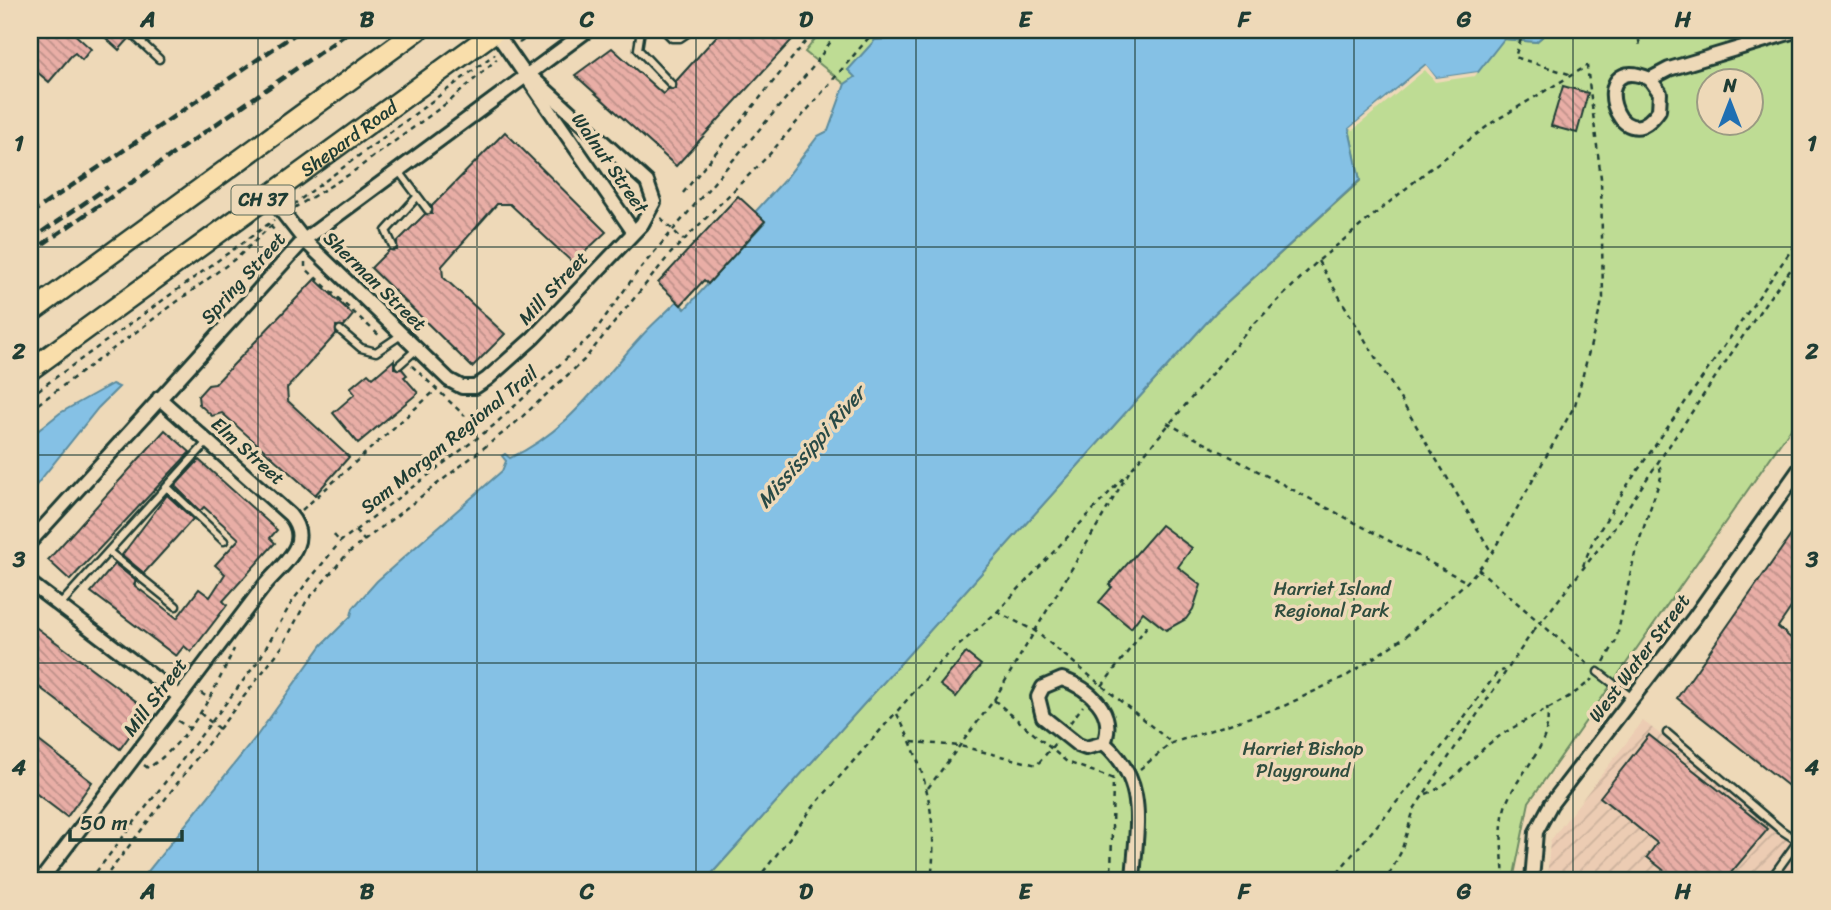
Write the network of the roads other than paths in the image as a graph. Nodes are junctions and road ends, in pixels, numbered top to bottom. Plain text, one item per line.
1 (128, 30) edge
2 (418, 30) edge
3 (496, 30) edge
4 (588, 30) edge
5 (641, 30) edge
6 (664, 30) edge
7 (692, 30) edge
8 (1799, 30) edge
9 (159, 59) dead end
10 (527, 73) junction
11 (1650, 79) junction
12 (672, 85) dead end
13 (397, 170) junction
14 (270, 195) junction
15 (416, 197) junction
16 (428, 210) dead end
17 (634, 231) junction
18 (304, 240) junction
19 (393, 246) dead end
20 (30, 313) edge
21 (340, 330) dead end
22 (402, 334) junction
23 (417, 349) junction
24 (399, 365) dead end
25 (30, 370) edge
26 (462, 387) joint
27 (159, 398) junction
28 (208, 441) junction
29 (1801, 467) edge
30 (167, 487) junction
31 (300, 539) joint
32 (224, 541) dead end
33 (30, 542) edge
34 (108, 552) junction
35 (30, 583) edge
36 (59, 606) junction
37 (176, 606) dead end
38 (1598, 672) road end
39 (180, 697) junction
40 (1633, 699) junction
41 (1667, 733) dead end
42 (1104, 743) junction
43 (1800, 840) edge
44 (41, 880) edge
45 (1133, 880) edge
46 (1532, 880) edge
47 (1770, 880) edge

1 - 9 lane
2 - 20 highway, CH 37
3 - 10 street, Walnut Street
3 - 14 highway, Shepard Road / CH 37
4 - 10 street, Spring Street
5 - 12 lane
6 - 7 lane
8 - 11 street
10 - 13 street, Spring Street
10 - 17 street, Walnut Street
10 - 17 street, Walnut Street
11 - 11 street
13 - 15 lane
13 - 18 street, Spring Street
14 - 18 street, Sherman Street
14 - 25 highway, Shepard Road / CH 37
15 - 16 lane
15 - 19 lane
17 - 26 street, Mill Street
18 - 22 street, Sherman Street
18 - 27 street, Spring Street
21 - 22 lane
22 - 23 street, Sherman Street
23 - 24 lane
23 - 26 street, Sherman Street
27 - 28 street, Elm Street
27 - 33 street, Spring Street
28 - 30 lane
28 - 31 street, Elm Street
29 - 40 street, West Water Street
30 - 32 lane
30 - 34 lane
31 - 39 street, Mill Street
34 - 36 lane
34 - 37 lane
35 - 36 street
36 - 39 street
38 - 40 lane
39 - 44 street, Mill Street
40 - 46 street, West Water Street
41 - 43 lane
42 - 42 street
42 - 45 street
43 - 47 lane

